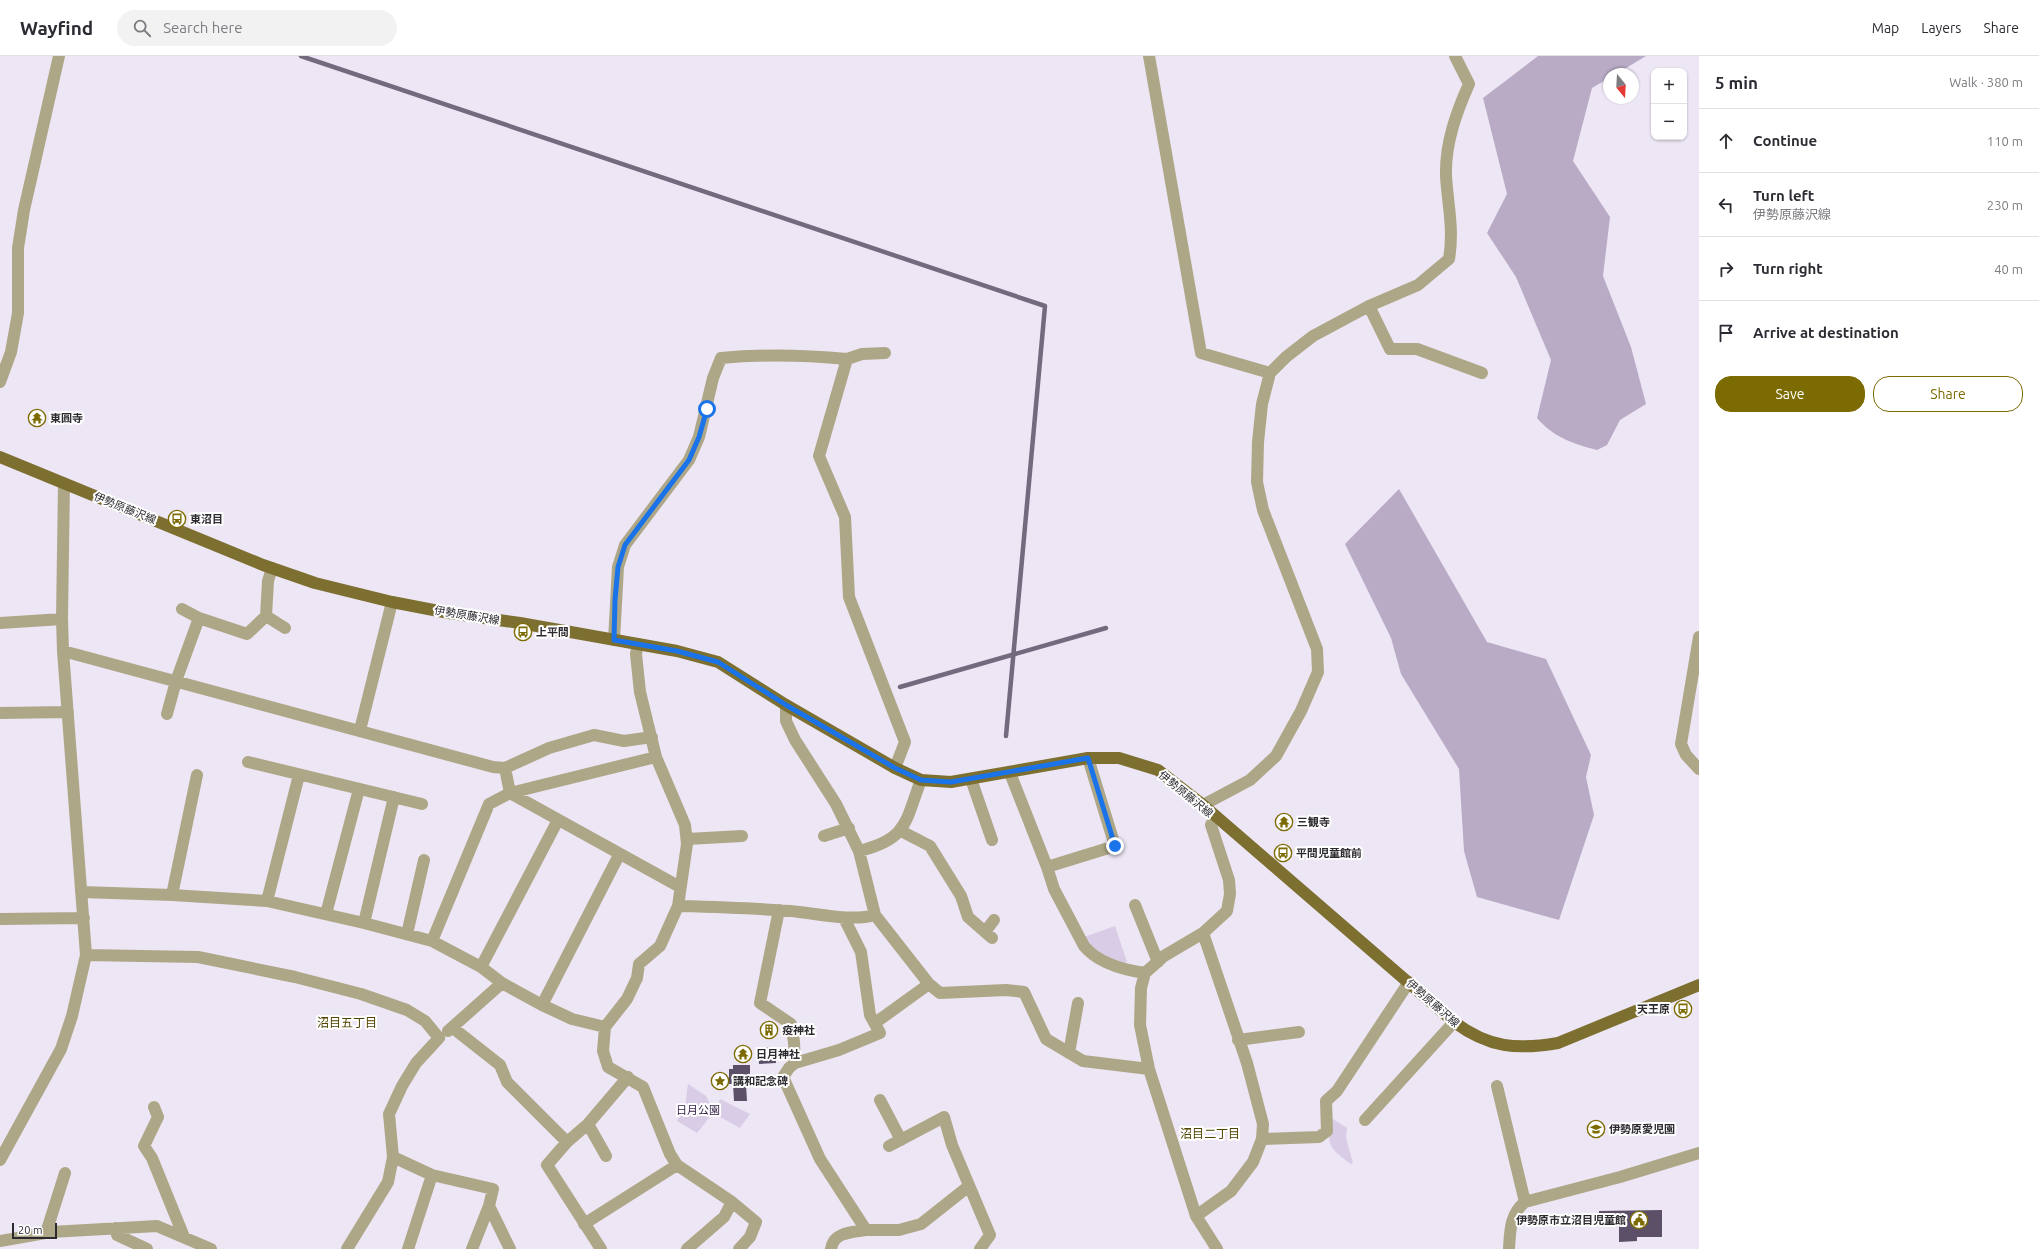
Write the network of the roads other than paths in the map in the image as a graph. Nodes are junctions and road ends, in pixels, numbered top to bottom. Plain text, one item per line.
1 (59, 56) edge
2 (1149, 56) edge
3 (1455, 56) edge
4 (1369, 306) junction
5 (885, 352) dead end
6 (847, 359) junction
7 (1270, 373) junction
8 (1482, 373) dead end
9 (0, 382) edge
10 (0, 457) edge
11 (64, 484) junction
12 (272, 568) junction
13 (392, 602) junction
14 (182, 609) dead end
15 (266, 616) junction
16 (199, 618) junction
17 (62, 619) junction
18 (0, 623) edge
19 (285, 628) dead end
20 (1699, 636) edge
21 (614, 640) junction
22 (638, 644) junction
23 (63, 651) junction
24 (176, 681) junction
25 (786, 705) junction
26 (68, 712) junction
27 (0, 713) edge
28 (167, 714) dead end
29 (360, 730) junction
30 (652, 737) junction
31 (656, 757) junction
32 (1088, 758) junction
33 (248, 762) dead end
34 (505, 768) junction
35 (895, 768) junction
36 (1699, 769) edge
37 (1010, 773) junction
38 (197, 775) dead end
39 (299, 775) junction
40 (971, 779) junction
41 (921, 780) junction
42 (359, 789) junction
43 (510, 793) junction
44 (394, 797) junction
45 (422, 804) dead end
46 (1203, 805) junction
47 (1215, 817) junction
48 (558, 820) junction
49 (849, 828) junction
50 (901, 831) junction
51 (742, 836) dead end
52 (824, 836) dead end
53 (686, 839) junction
54 (992, 840) dead end
55 (859, 852) junction
56 (619, 855) junction
57 (424, 860) dead end
58 (1048, 867) junction
59 (680, 887) junction
60 (81, 892) junction
61 (172, 894) junction
62 (267, 901) junction
63 (1135, 905) dead end
64 (678, 906) junction
65 (779, 910) junction
66 (326, 914) junction
67 (875, 915) junction
68 (0, 918) edge
69 (84, 918) junction
70 (844, 918) junction
71 (994, 920) dead end
72 (364, 923) junction
73 (1203, 933) junction
74 (407, 934) junction
75 (432, 941) junction
76 (86, 955) junction
77 (1158, 962) junction
78 (481, 967) junction
79 (1145, 973) junction
80 (1409, 982) junction
81 (502, 983) junction
82 (929, 984) junction
83 (1699, 985) edge
84 (1078, 1004) dead end
85 (542, 1005) junction
86 (1454, 1022) junction
87 (876, 1023) junction
88 (605, 1027) junction
89 (453, 1028) junction
90 (1299, 1032) dead end
91 (439, 1038) junction
92 (1238, 1040) junction
93 (1069, 1053) junction
94 (795, 1063) junction
95 (1149, 1069) junction
96 (628, 1077) junction
97 (1497, 1086) dead end
98 (880, 1100) dead end
99 (154, 1107) dead end
100 (1365, 1120) dead end
101 (588, 1124) junction
102 (1262, 1139) junction
103 (901, 1140) junction
104 (567, 1142) junction
105 (889, 1146) dead end
106 (1699, 1153) edge
107 (606, 1156) dead end
108 (393, 1157) junction
109 (0, 1160) edge
110 (677, 1165) junction
111 (65, 1173) dead end
112 (432, 1175) junction
113 (969, 1186) junction
114 (732, 1202) junction
115 (1525, 1202) junction
116 (489, 1206) junction
117 (1196, 1216) junction
118 (584, 1224) junction
119 (116, 1228) junction
120 (866, 1230) junction
121 (46, 1233) junction
122 (184, 1237) junction
123 (0, 1241) edge
124 (136, 1246) edge
125 (148, 1249) edge
126 (212, 1249) edge
127 (347, 1249) edge
128 (408, 1249) edge
129 (472, 1249) edge
130 (510, 1249) edge
131 (601, 1249) edge
132 (687, 1249) edge
133 (739, 1249) edge
134 (831, 1249) edge
135 (980, 1249) edge
136 (1217, 1249) edge
137 (1509, 1249) edge

1 - 9 street
2 - 7 street
3 - 4 street
4 - 7 street
4 - 8 street
5 - 6 street
6 - 21 street
6 - 35 street
7 - 46 street
10 - 11 main road, 伊勢原藤沢線
11 - 12 main road, 伊勢原藤沢線
11 - 17 street
12 - 13 main road, 伊勢原藤沢線
12 - 15 street
13 - 21 main road, 伊勢原藤沢線
13 - 29 street
14 - 16 street
15 - 16 street
15 - 19 street
16 - 24 street
17 - 18 street
17 - 23 street
20 - 36 street
21 - 22 main road, 伊勢原藤沢線
22 - 25 main road, 伊勢原藤沢線
22 - 30 street
23 - 24 street
23 - 26 street
24 - 28 street
24 - 29 street
25 - 35 main road, 伊勢原藤沢線
25 - 49 street
26 - 27 street
26 - 60 street
29 - 34 street
30 - 31 street
30 - 34 street
31 - 43 street
31 - 53 street
32 - 37 main road, 伊勢原藤沢線
32 - 46 main road, 伊勢原藤沢線
32 - 58 street
33 - 39 street
34 - 43 street
35 - 41 main road, 伊勢原藤沢線
37 - 40 main road, 伊勢原藤沢線
37 - 58 street
38 - 61 street
39 - 42 street
39 - 62 street
40 - 41 main road, 伊勢原藤沢線
40 - 54 street
41 - 50 street
42 - 44 street
42 - 66 street
43 - 48 street
43 - 75 street
44 - 45 street
44 - 72 street
46 - 47 main road, 伊勢原藤沢線
47 - 73 street
47 - 80 main road, 伊勢原藤沢線
48 - 56 street
48 - 78 street
49 - 52 street
49 - 55 street
50 - 55 street
50 - 71 street
51 - 53 street
53 - 59 street
55 - 67 street
56 - 59 street
56 - 85 street
57 - 74 street
58 - 79 street
59 - 64 street
60 - 61 street
60 - 69 street
61 - 62 street
62 - 66 street
63 - 77 street
64 - 65 street
64 - 88 street
65 - 70 street
65 - 94 street
66 - 72 street
67 - 70 street
67 - 82 street
68 - 69 street
69 - 76 street
70 - 87 street
72 - 74 street
73 - 77 street
73 - 92 street
74 - 75 street
75 - 78 street
76 - 91 street
76 - 109 street
77 - 79 street
78 - 81 street
79 - 95 street
80 - 86 main road, 伊勢原藤沢線
80 - 102 street
81 - 85 street
81 - 89 street
82 - 87 street
82 - 93 street
83 - 86 main road, 伊勢原藤沢線
84 - 93 street
85 - 88 street
86 - 100 street
87 - 94 street
88 - 96 street
89 - 91 street
89 - 104 street
90 - 92 street
91 - 108 street
92 - 102 street
93 - 95 street
94 - 120 street
95 - 117 street
96 - 101 street
96 - 110 street
97 - 115 street
98 - 103 street
99 - 122 street
101 - 104 street
101 - 107 street
102 - 117 street
103 - 105 street
103 - 113 street
104 - 118 street
106 - 115 street
108 - 112 street
108 - 127 street
110 - 114 street
110 - 118 street
111 - 121 street
112 - 116 street
112 - 128 street
113 - 120 street
113 - 135 street
114 - 132 street
114 - 133 street
115 - 137 street
116 - 129 street
116 - 130 street
117 - 136 street
118 - 131 street
119 - 121 street
119 - 122 street
119 - 124 street
120 - 134 street
121 - 123 street
122 - 126 street
124 - 125 street

